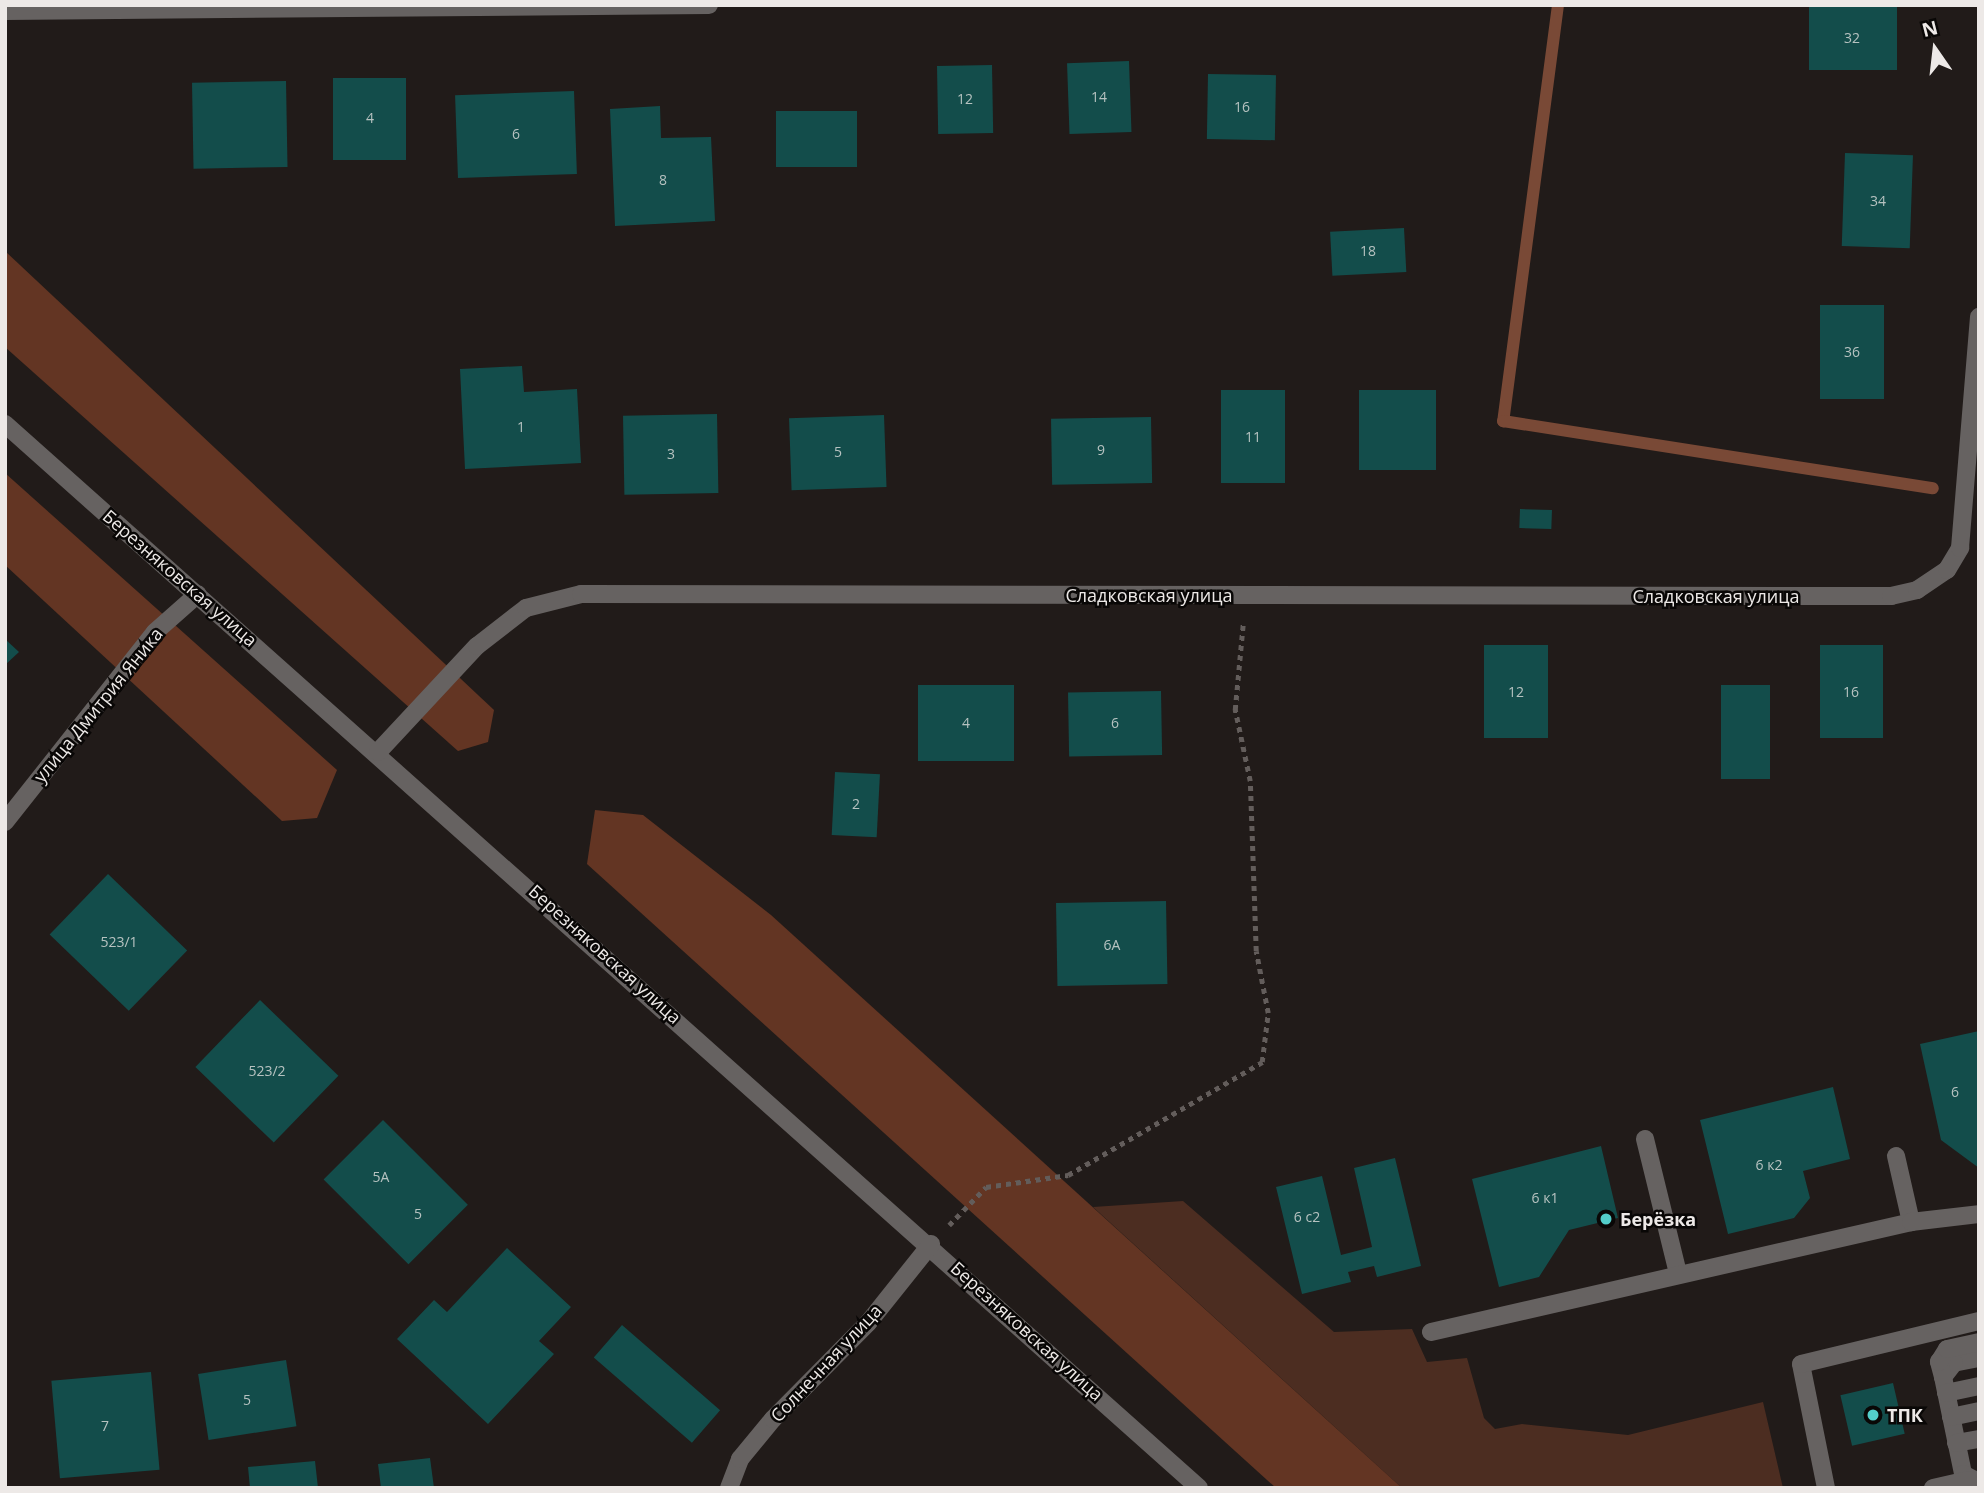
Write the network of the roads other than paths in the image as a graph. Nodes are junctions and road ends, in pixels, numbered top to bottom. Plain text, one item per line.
1 (709, 5) edge
2 (5, 11) edge
3 (1979, 317) edge
4 (5, 424) edge
5 (198, 594) junction
6 (378, 752) junction
7 (5, 822) edge
8 (1645, 1139) dead end
9 (1896, 1156) dead end
10 (1979, 1214) edge
11 (1911, 1222) junction
12 (931, 1244) junction
13 (1678, 1273) junction
14 (1979, 1321) edge
15 (1432, 1332) dead end
16 (1979, 1342) edge
17 (1979, 1358) edge
18 (1944, 1385) junction
19 (1979, 1386) edge
20 (1979, 1411) edge
21 (1951, 1417) junction
22 (1979, 1438) edge
23 (1956, 1443) junction
24 (1973, 1481) edge
25 (729, 1488) edge
26 (1199, 1488) edge
27 (1826, 1488) edge
28 (1933, 1488) edge

1 - 2 street
3 - 6 street, Сладковская улица
4 - 5 street, Березняковская улица
5 - 6 street, Березняковская улица
5 - 7 street, улица Дмитрия Яника
6 - 12 street, Березняковская улица
8 - 13 street
9 - 11 street
10 - 11 street
11 - 13 street
12 - 25 street, Солнечная улица
12 - 26 street, Березняковская улица
13 - 15 street
14 - 27 street
16 - 18 street
17 - 18 street
18 - 19 street
18 - 21 street
20 - 21 street
21 - 23 street
22 - 23 street
23 - 24 street
24 - 28 street

